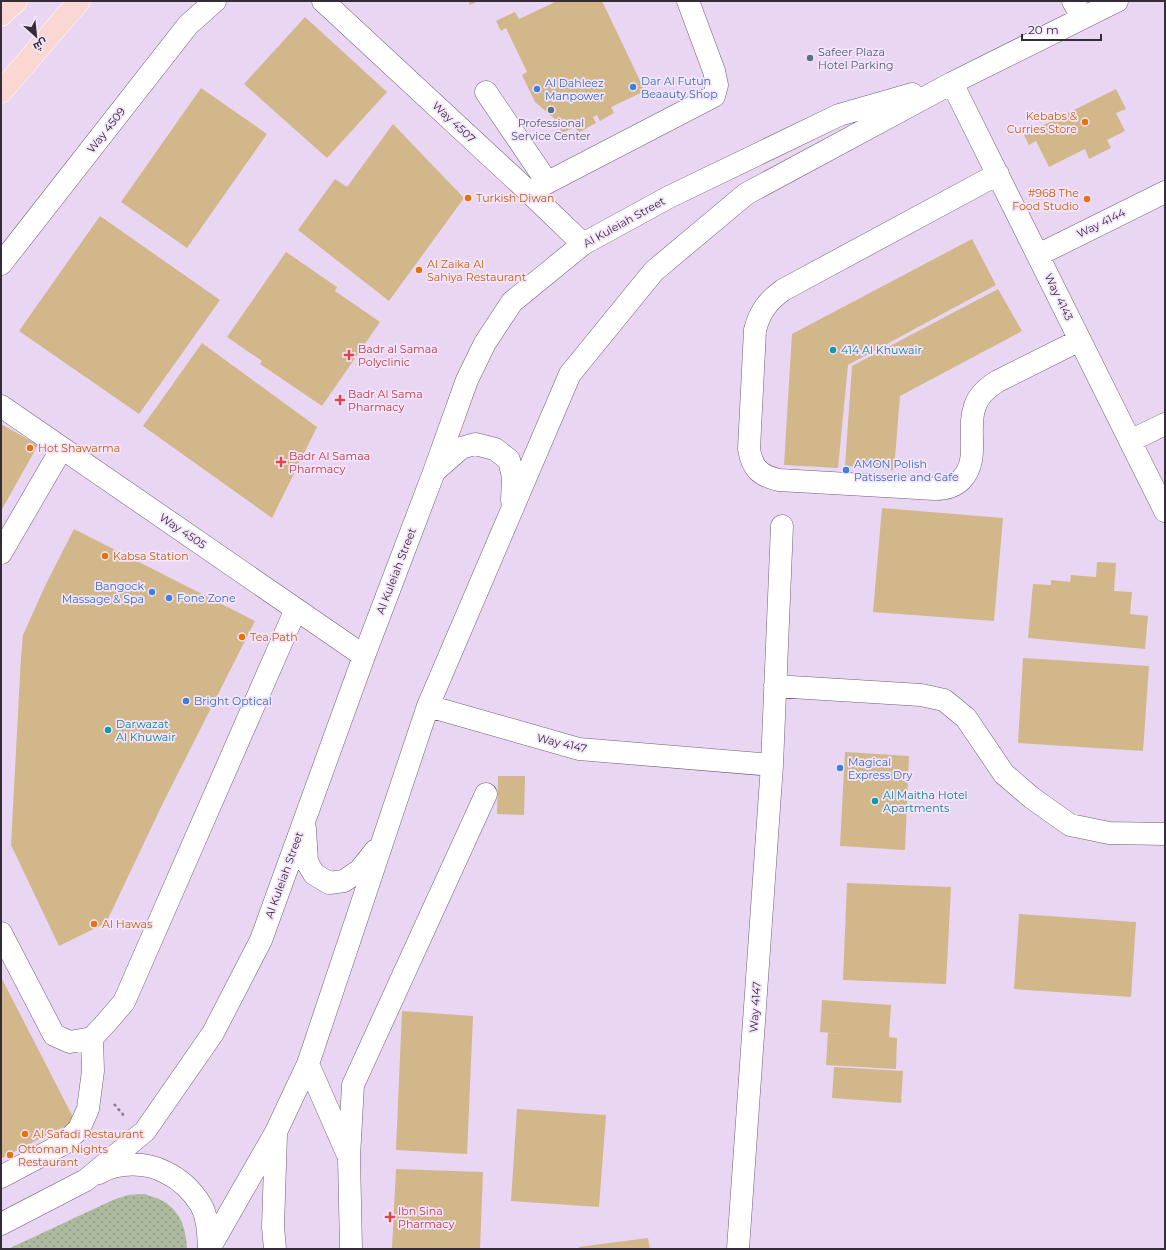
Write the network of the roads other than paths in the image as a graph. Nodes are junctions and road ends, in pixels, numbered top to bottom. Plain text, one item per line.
1 (16, 1) edge
2 (79, 1) edge
3 (215, 1) edge
4 (323, 1) edge
5 (688, 1) edge
6 (1117, 1) edge
7 (1078, 9) edge
8 (1, 15) edge
9 (952, 83) junction
10 (1, 92) edge
11 (486, 92) dead end
12 (998, 174) junction
13 (538, 187) junction
14 (1165, 192) edge
15 (583, 244) junction
16 (1038, 255) junction
17 (1, 264) edge
18 (1080, 340) junction
19 (1, 406) edge
20 (1165, 424) edge
21 (1130, 441) junction
22 (62, 448) junction
23 (434, 472) junction
24 (512, 510) junction
25 (1165, 511) edge
26 (782, 526) dead end
27 (1, 553) edge
28 (296, 609) junction
29 (364, 656) junction
30 (775, 686) junction
31 (428, 706) junction
32 (772, 765) junction
33 (486, 794) dead end
34 (305, 818) junction
35 (1165, 834) edge
36 (382, 843) junction
37 (1, 933) edge
38 (92, 1038) junction
39 (308, 1064) junction
40 (276, 1132) junction
41 (349, 1157) junction
42 (1, 1177) edge
43 (86, 1180) junction
44 (1, 1224) edge
45 (209, 1248) edge
46 (275, 1249) edge
47 (351, 1249) edge
48 (738, 1249) edge

1 - 8 main road
2 - 10 main road
3 - 17 street, Way 4509
4 - 13 street, Way 4507
5 - 13 street
6 - 7 street, Al Kuleiah Street
7 - 9 street, Al Kuleiah Street
9 - 12 street, Way 4143
9 - 15 street, Al Kuleiah Street
9 - 24 street, Al Kuleiah Street
11 - 13 street
12 - 16 street, Way 4143
12 - 18 street
13 - 15 street, Way 4507
14 - 16 street, Way 4144
15 - 23 street, Al Kuleiah Street
16 - 18 street, Way 4143
18 - 21 street, Way 4143
19 - 22 street, Way 4505
20 - 21 street
21 - 25 street, Way 4143
22 - 27 street
22 - 28 street, Way 4505
23 - 24 street
23 - 29 street, Al Kuleiah Street
24 - 31 street, Al Kuleiah Street
26 - 30 street, Way 4147
28 - 29 street, Way 4505
28 - 38 street
29 - 34 street, Al Kuleiah Street
30 - 32 street, Way 4147
30 - 35 street
31 - 32 street, Way 4147
31 - 36 street, Al Kuleiah Street
32 - 48 street, Way 4147
33 - 41 street
34 - 36 street
34 - 43 street, Al Kuleiah Street
36 - 39 street, Al Kuleiah Street
37 - 38 street
38 - 42 street
39 - 40 street, Al Kuleiah Street
39 - 41 street
40 - 45 street, Al Kuleiah Street
40 - 46 street
41 - 47 street
43 - 44 street, Al Kuleiah Street
43 - 45 street

